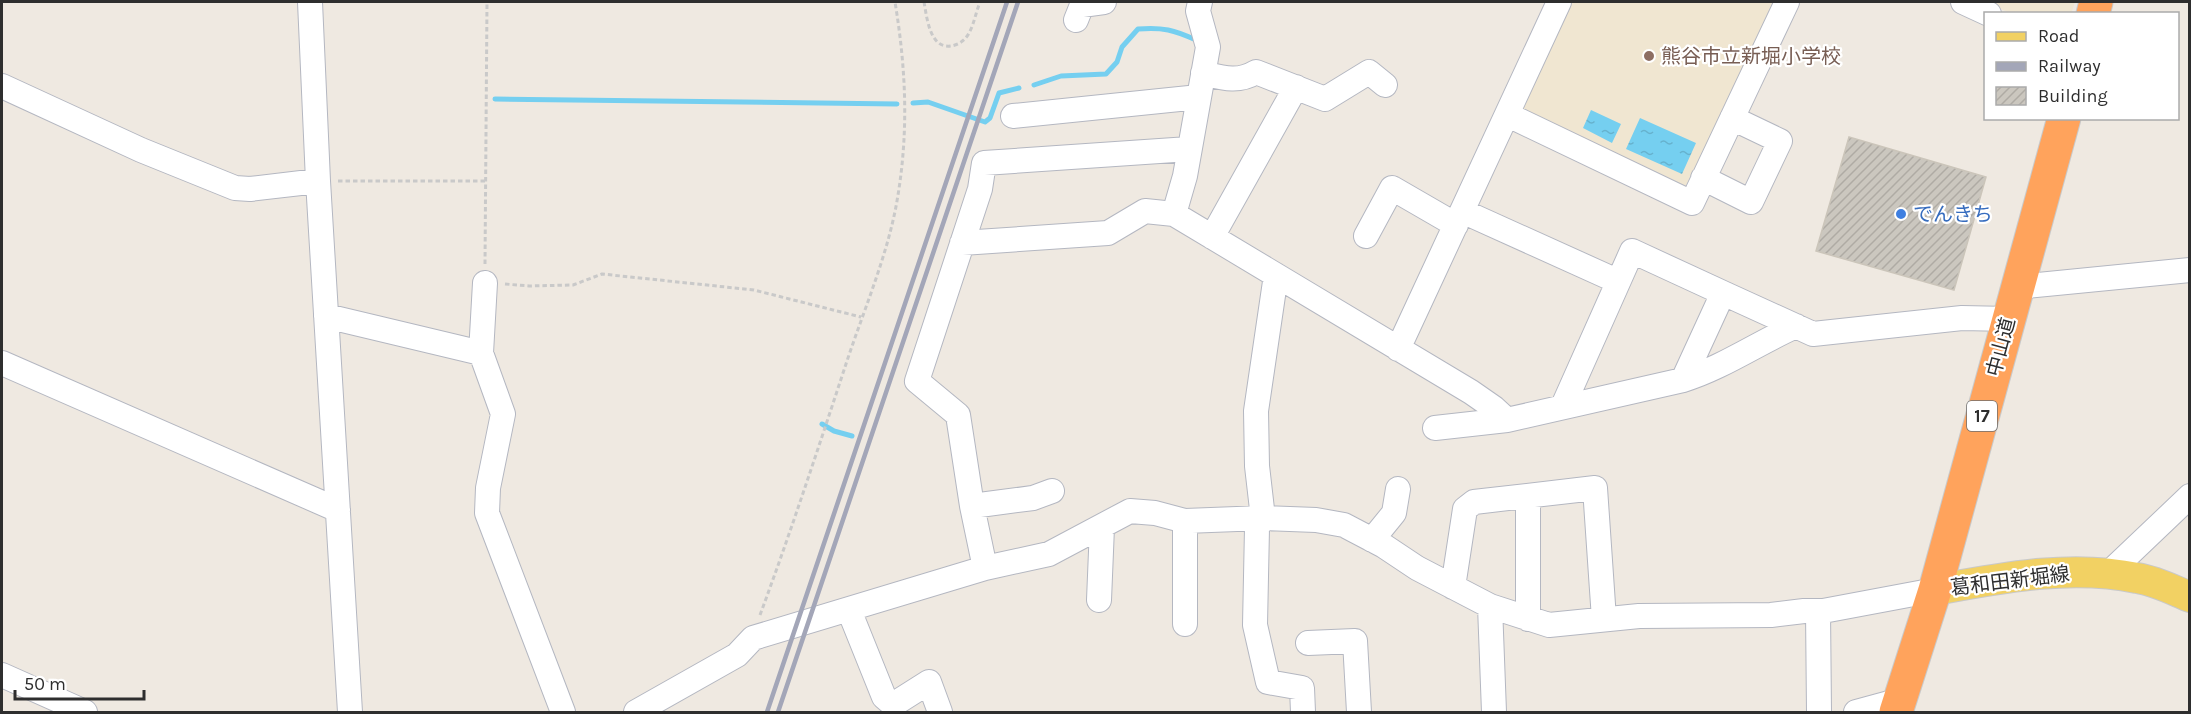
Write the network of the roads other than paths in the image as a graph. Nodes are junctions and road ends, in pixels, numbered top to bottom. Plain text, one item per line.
1 (310, 2) edge
2 (1104, 2) edge
3 (1200, 2) edge
4 (1559, 2) edge
5 (1788, 2) edge
6 (1963, 2) edge
7 (1985, 12) edge
8 (1076, 20) dead end
9 (1203, 73) junction
10 (2, 86) edge
11 (1385, 86) dead end
12 (1296, 87) junction
13 (1199, 97) junction
14 (1508, 115) junction
15 (1013, 116) dead end
16 (1732, 118) junction
17 (2063, 120) edge
18 (1189, 149) junction
19 (1703, 178) junction
20 (318, 181) junction
21 (1174, 214) junction
22 (1459, 218) junction
23 (1366, 236) dead end
24 (1212, 237) junction
25 (962, 243) junction
26 (2190, 270) edge
27 (1276, 275) junction
28 (1617, 281) junction
29 (485, 283) road end
30 (2017, 287) junction
31 (1723, 293) junction
32 (326, 316) junction
33 (2008, 319) junction
34 (1796, 326) junction
35 (1398, 349) junction
36 (481, 353) junction
37 (2, 363) edge
38 (1683, 380) junction
39 (1563, 406) junction
40 (1507, 420) junction
41 (1435, 428) dead end
42 (1398, 489) dead end
43 (1052, 491) dead end
44 (1528, 496) junction
45 (2190, 496) edge
46 (972, 506) junction
47 (338, 510) junction
48 (1263, 518) junction
49 (1185, 521) junction
50 (1102, 527) junction
51 (1372, 540) junction
52 (985, 568) junction
53 (2109, 573) junction
54 (1453, 586) junction
55 (1935, 590) junction
56 (2190, 597) edge
57 (1099, 600) dead end
58 (1490, 606) junction
59 (849, 610) junction
60 (1818, 611) junction
61 (1528, 619) junction
62 (1604, 619) junction
63 (1185, 624) dead end
64 (1308, 643) dead end
65 (2, 675) edge
66 (1898, 706) edge
67 (85, 712) edge
68 (350, 712) edge
69 (562, 712) edge
70 (636, 712) edge
71 (940, 712) edge
72 (1304, 712) edge
73 (1359, 712) edge
74 (1494, 712) edge
75 (1819, 712) edge
76 (1856, 712) edge

1 - 20 street
2 - 8 street
3 - 9 street
4 - 14 street
5 - 16 street
6 - 7 street
9 - 12 street
9 - 13 street
10 - 20 street
11 - 12 street
12 - 24 street
13 - 15 street
13 - 18 street
14 - 19 street
14 - 22 street
16 - 19 street
16 - 19 street
17 - 30 highway, 中山道 / 17
18 - 21 street
18 - 25 street
20 - 32 street
21 - 24 street
21 - 25 street
22 - 23 street
22 - 28 street
22 - 35 street
24 - 27 street
25 - 46 street
26 - 30 street
27 - 35 street
27 - 48 street
28 - 31 street
28 - 39 street
29 - 36 street
30 - 33 highway, 中山道 / 17
31 - 34 street
31 - 38 street
32 - 36 street
32 - 47 street
33 - 34 street
33 - 55 highway, 中山道 / 17
34 - 38 street
35 - 40 street
36 - 69 street
37 - 47 street
38 - 39 street
39 - 40 street
40 - 41 street
42 - 51 street
43 - 46 street
44 - 54 street
44 - 61 street
44 - 62 street
45 - 53 street
46 - 52 street
47 - 68 street
48 - 49 street
48 - 51 street
48 - 72 street
49 - 50 street
49 - 63 street
50 - 52 street
50 - 57 street
51 - 54 street
52 - 59 street
53 - 55 main road, 葛和田新堀線
53 - 56 main road, 葛和田新堀線
54 - 58 street
55 - 60 street
55 - 66 highway, 中山道 / 17
58 - 61 street
58 - 74 street
59 - 70 street
59 - 71 street
60 - 62 street
60 - 75 street
61 - 62 street
64 - 73 street
65 - 67 street
66 - 76 street

